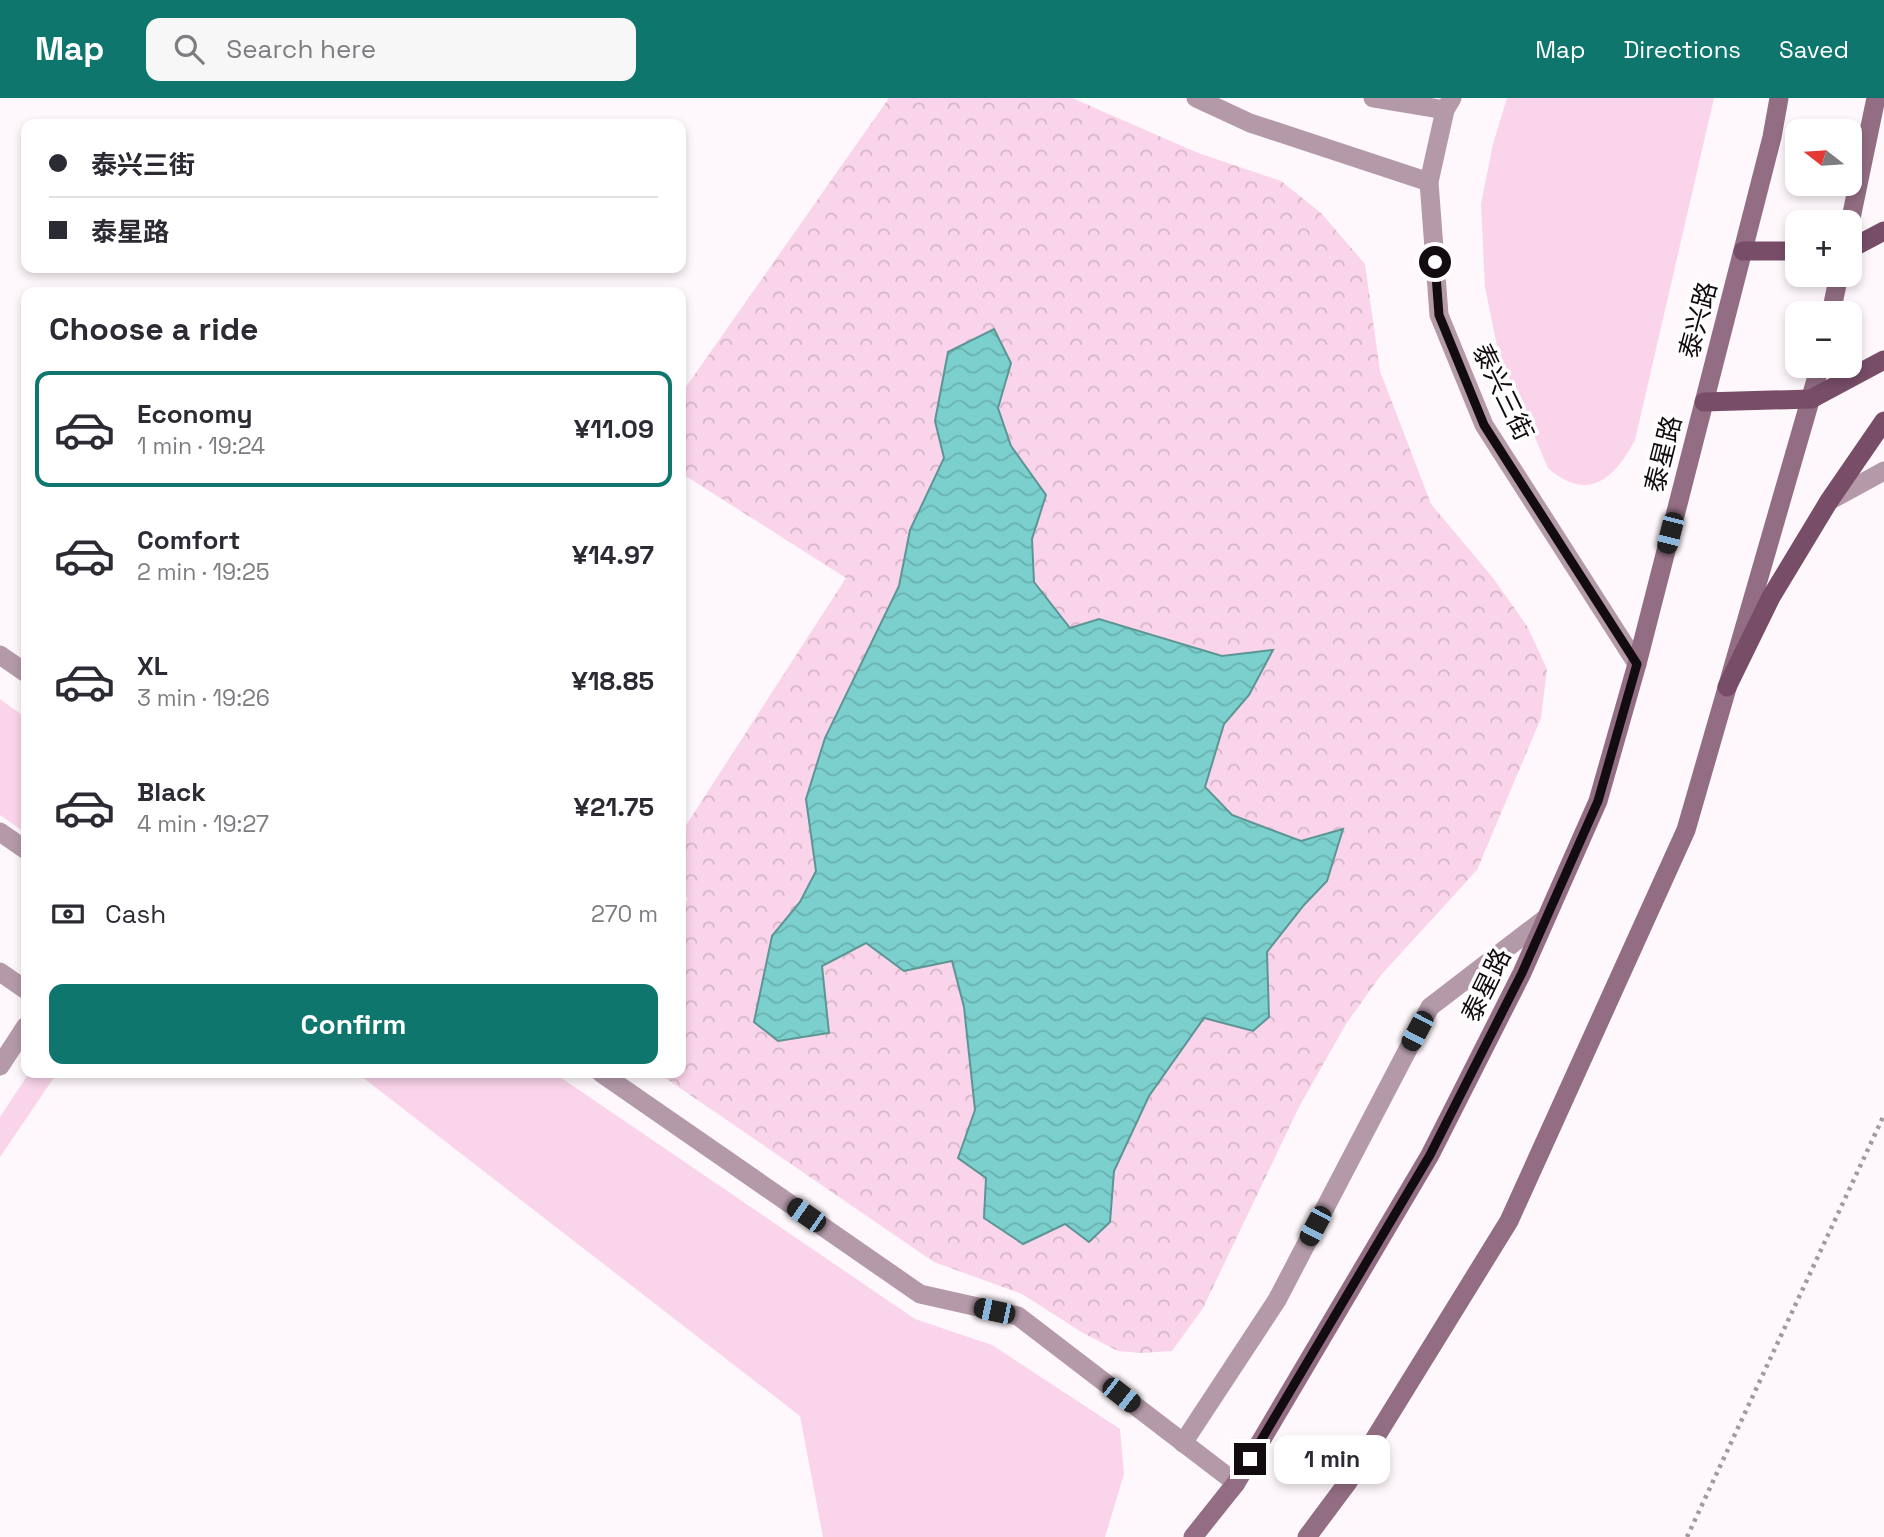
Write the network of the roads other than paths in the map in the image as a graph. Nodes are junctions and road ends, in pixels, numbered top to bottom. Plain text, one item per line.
1 (1196, 98) edge
2 (1373, 98) edge
3 (1779, 98) edge
4 (1876, 98) edge
5 (1449, 104) edge
6 (1429, 182) junction
7 (1853, 210) edge
8 (1884, 231) edge
9 (1862, 243) edge
10 (1743, 251) junction
11 (1785, 251) edge
12 (1884, 360) edge
13 (1817, 378) edge
14 (1811, 399) junction
15 (1704, 402) junction
16 (1884, 421) edge
17 (1884, 471) edge
18 (1829, 501) junction
19 (0, 655) edge
20 (1637, 664) junction
21 (21, 670) edge
22 (1727, 687) junction
23 (0, 832) edge
24 (21, 847) edge
25 (1546, 918) junction
26 (0, 972) edge
27 (21, 987) edge
28 (21, 1034) edge
29 (0, 1066) edge
30 (608, 1078) edge
31 (1183, 1443) junction
32 (1236, 1483) junction
33 (1193, 1537) edge
34 (1307, 1537) edge

1 - 6 street
2 - 5 street, 泰兴三街
3 - 10 main road
4 - 7 main road
5 - 6 street, 泰兴三街
6 - 20 street, 泰兴三街
8 - 9 main road
10 - 11 main road
10 - 15 main road, 泰兴路
12 - 14 main road
13 - 14 main road
14 - 15 main road
14 - 22 main road
15 - 20 main road, 泰星路
16 - 18 main road
17 - 18 street
18 - 22 main road
19 - 21 street
20 - 25 main road, 泰星路
22 - 34 main road
23 - 24 street
25 - 31 street
25 - 32 main road, 泰星路
26 - 27 street
28 - 29 street
30 - 31 street
31 - 32 street
32 - 33 main road, 泰星路

